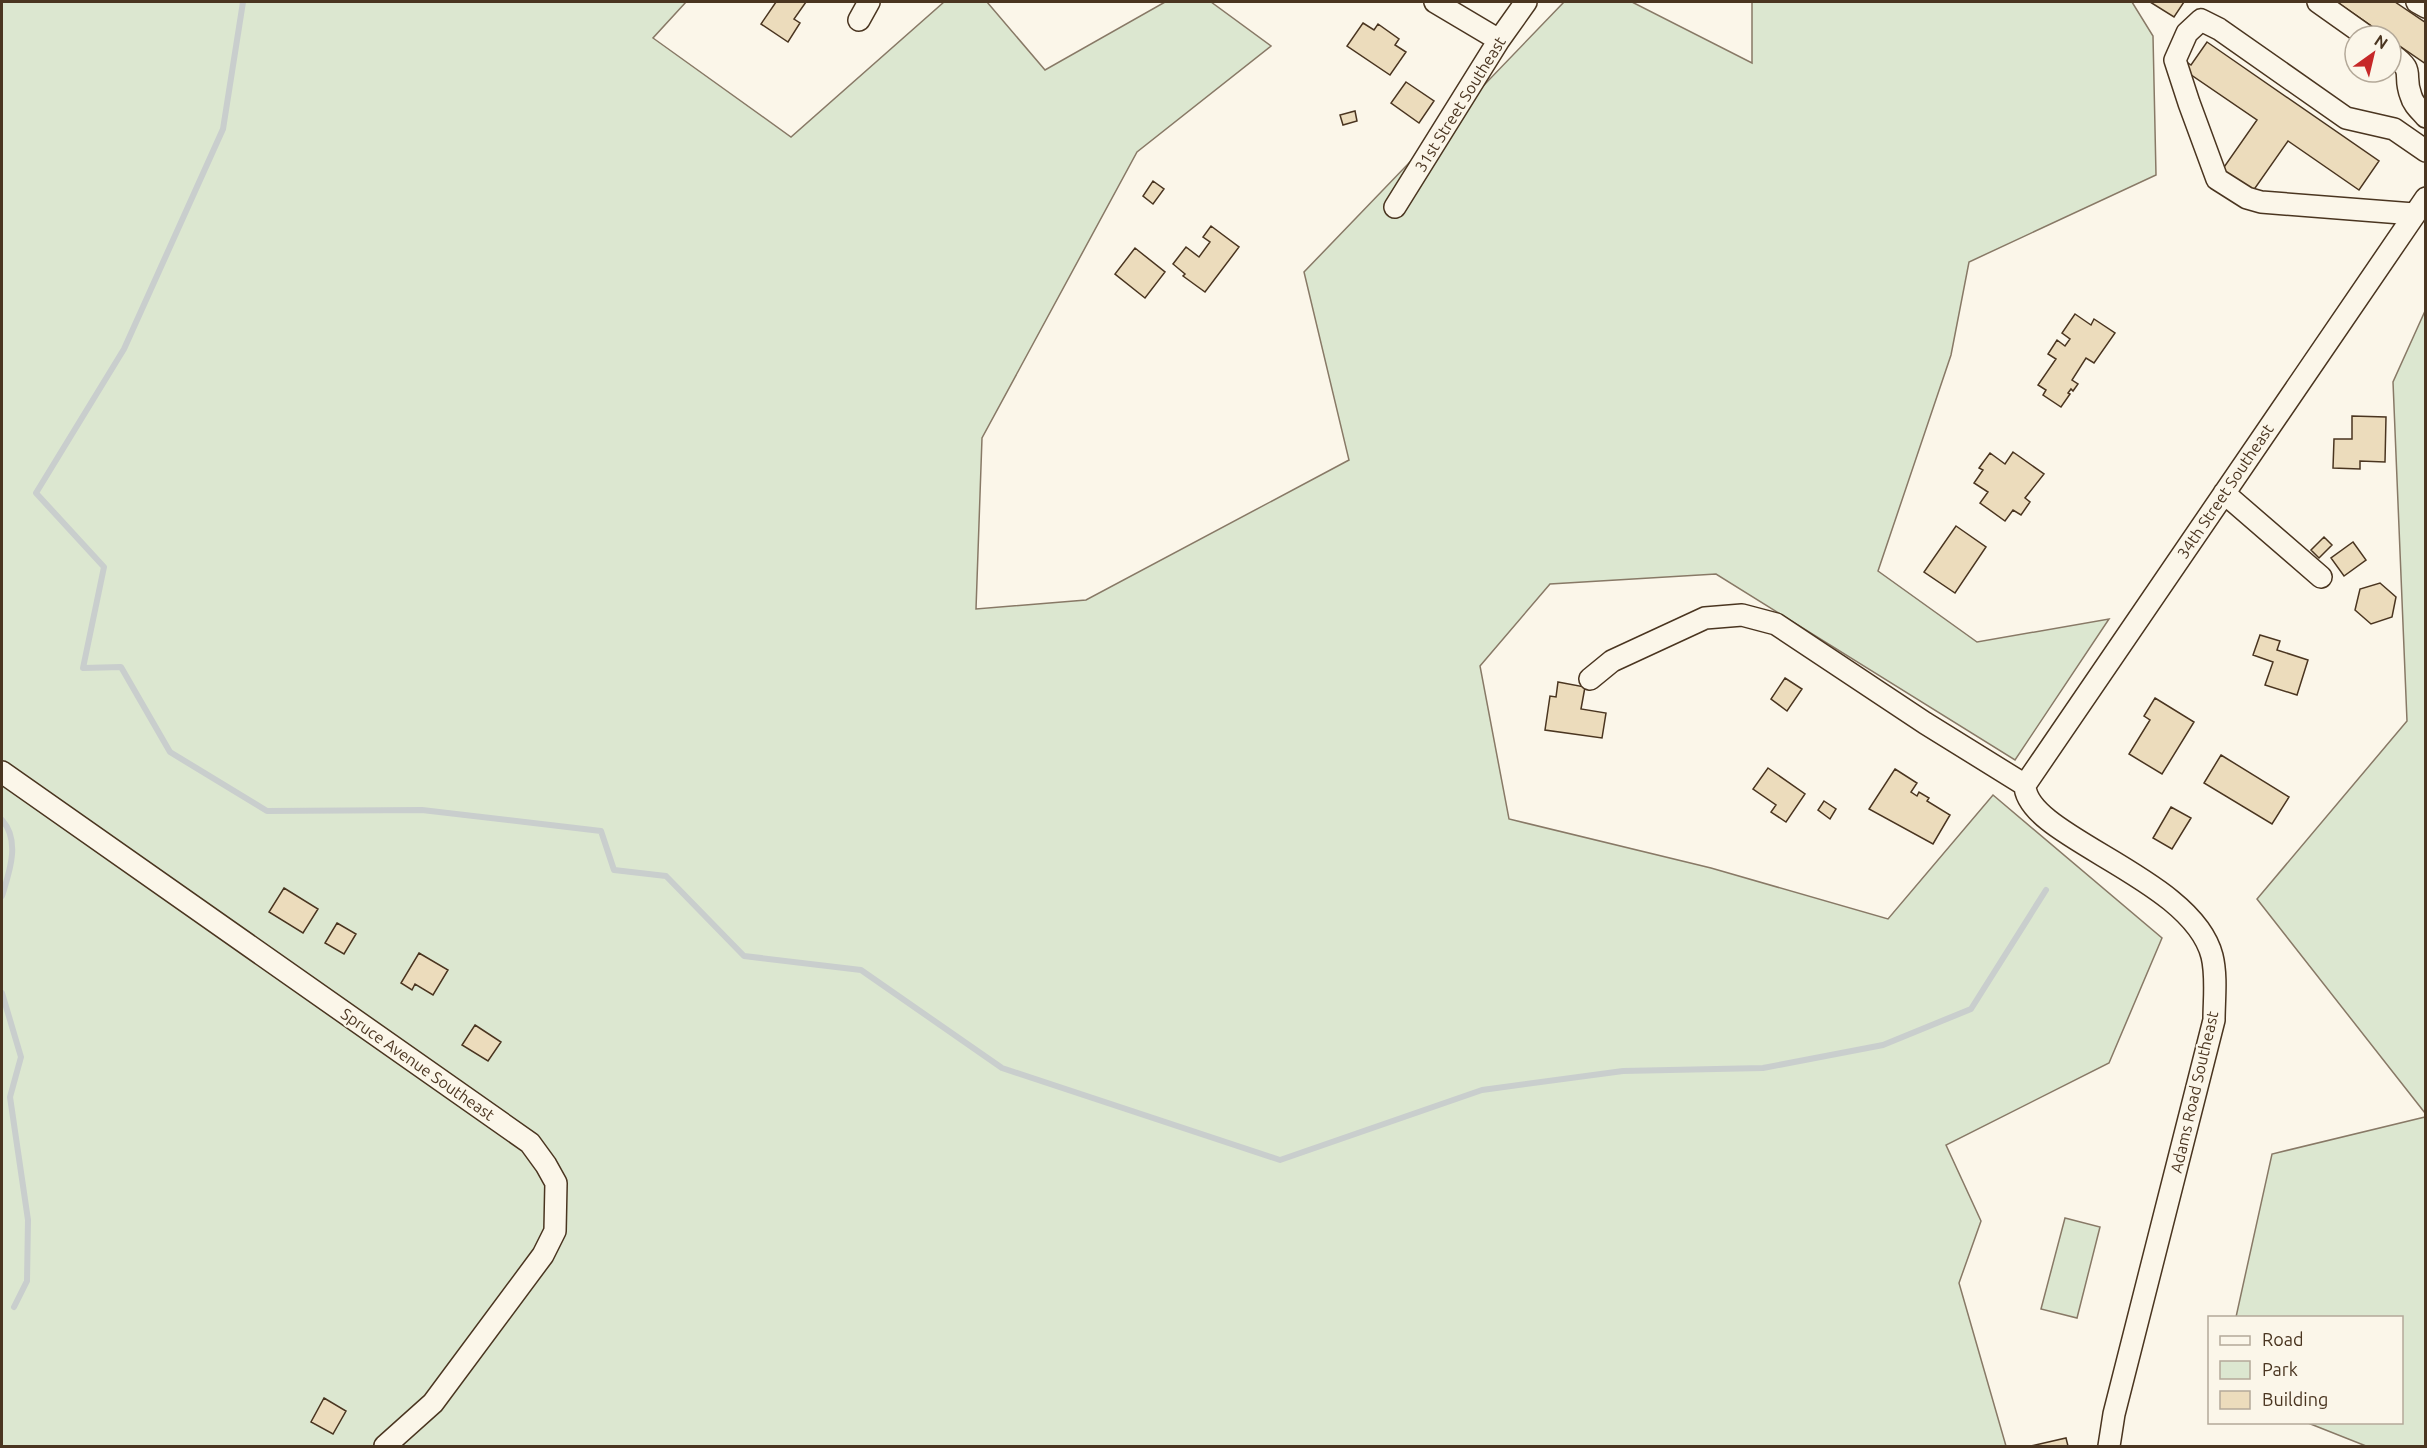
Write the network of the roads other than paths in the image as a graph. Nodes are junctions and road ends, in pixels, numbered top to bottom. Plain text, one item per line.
1 (869, 2) edge
2 (1435, 2) edge
3 (1526, 2) edge
4 (2318, 2) edge
5 (2417, 2) edge
6 (2426, 8) edge
7 (859, 20) dead end
8 (2349, 24) edge
9 (1499, 40) junction
10 (2403, 62) edge
11 (2426, 117) edge
12 (2426, 151) edge
13 (2420, 206) edge
14 (1395, 207) dead end
15 (2224, 493) junction
16 (2321, 577) dead end
17 (1590, 679) dead end
18 (2, 772) edge
19 (2025, 785) junction
20 (386, 1446) edge
21 (2109, 1446) edge

1 - 7 street
2 - 9 street
3 - 9 street, 31st Street Southeast
4 - 8 street
5 - 6 street
9 - 14 street, 31st Street Southeast
10 - 11 street
12 - 13 street
13 - 15 street, 34th Street Southeast
15 - 16 street
15 - 19 street, 34th Street Southeast
17 - 19 street
18 - 20 street, Spruce Avenue Southeast
19 - 21 street, Adams Road Southeast

